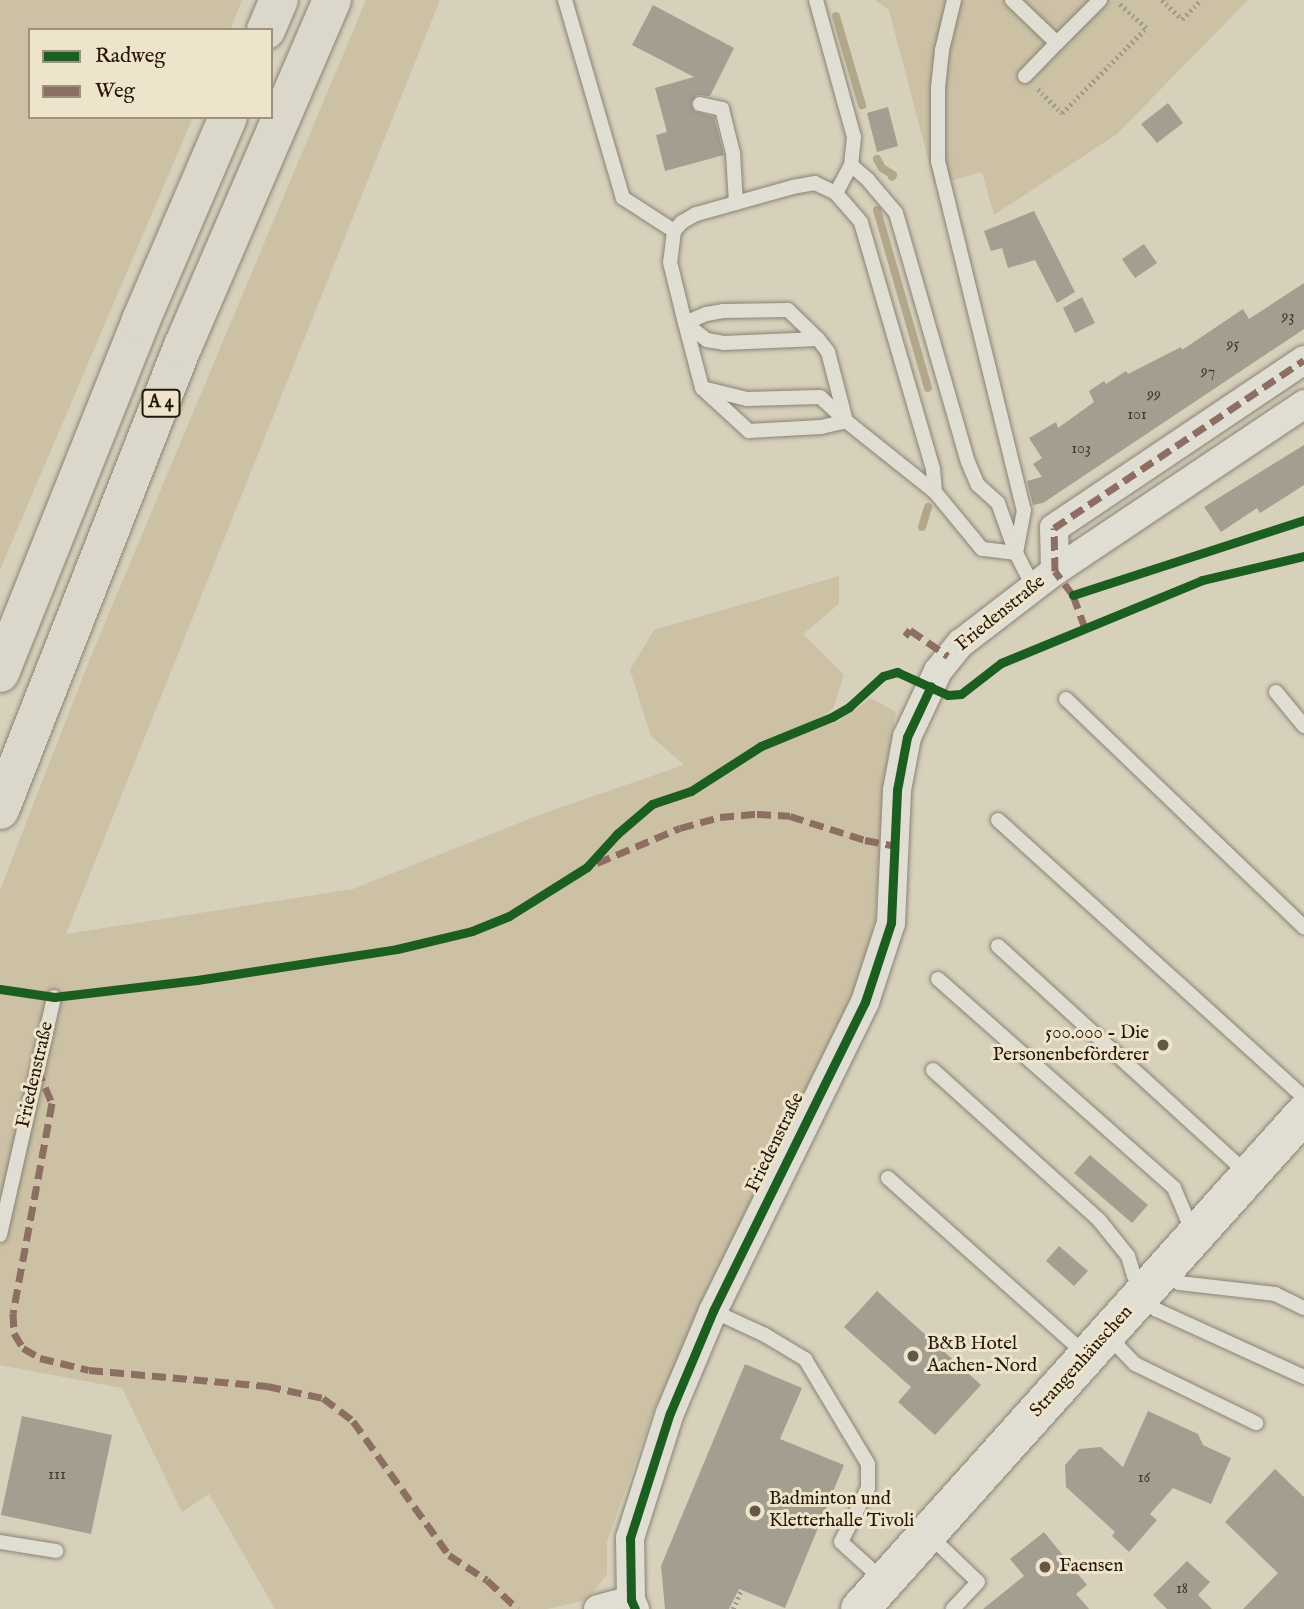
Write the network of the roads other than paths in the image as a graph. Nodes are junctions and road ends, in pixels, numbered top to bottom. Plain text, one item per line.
1 (279, 0) edge
2 (332, 0) edge
3 (565, 0) edge
4 (954, 0) edge
5 (1012, 0) edge
6 (1100, 0) edge
7 (813, 2) edge
8 (267, 28) edge
9 (1056, 43) junction
10 (1025, 76) road end
11 (700, 104) dead end
12 (227, 119) edge
13 (851, 165) junction
14 (836, 192) junction
15 (736, 203) junction
16 (674, 231) junction
17 (685, 323) junction
18 (818, 339) junction
19 (1304, 360) edge
20 (702, 388) junction
21 (1304, 404) edge
22 (846, 421) junction
23 (935, 492) junction
24 (1016, 553) junction
25 (1044, 579) junction
26 (0, 673) edge
27 (1276, 692) dead end
28 (1066, 699) dead end
29 (1304, 726) edge
30 (0, 810) edge
31 (999, 820) dead end
32 (1304, 927) edge
33 (998, 946) dead end
34 (938, 979) dead end
35 (54, 996) dead end
36 (933, 1070) dead end
37 (1304, 1097) edge
38 (1304, 1114) edge
39 (1249, 1175) junction
40 (888, 1178) dead end
41 (1199, 1230) junction
42 (0, 1235) edge
43 (1151, 1286) junction
44 (1304, 1308) edge
45 (713, 1311) junction
46 (1098, 1345) junction
47 (1304, 1377) edge
48 (1256, 1423) dead end
49 (928, 1533) junction
50 (0, 1542) edge
51 (56, 1551) dead end
52 (872, 1595) edge
53 (633, 1604) edge
54 (598, 1609) edge
55 (953, 1609) edge

1 - 8 highway
2 - 30 highway, A 4
3 - 16 lane
4 - 24 lane
5 - 9 lane
6 - 9 lane
7 - 13 lane
9 - 10 lane
11 - 15 lane
12 - 26 highway, A 4
13 - 14 lane
13 - 24 lane
14 - 15 lane
14 - 23 lane
15 - 16 lane
16 - 17 lane
17 - 18 lane
17 - 18 lane
17 - 20 lane
18 - 22 lane
19 - 25 street, Friedenstraße
20 - 22 lane
20 - 22 lane
21 - 25 street, Friedenstraße
22 - 23 lane
23 - 24 lane
24 - 25 lane
25 - 45 street, Friedenstraße
27 - 29 lane
28 - 32 lane
31 - 37 lane
33 - 39 lane
34 - 41 lane
35 - 42 lane, Friedenstraße
36 - 43 lane
38 - 39 street, Strangenhäuschen
39 - 41 street, Strangenhäuschen
40 - 46 lane
41 - 43 street, Strangenhäuschen
43 - 44 lane
43 - 46 street, Strangenhäuschen
43 - 47 lane
45 - 52 lane
45 - 53 street, Friedenstraße
46 - 48 lane
46 - 49 street, Strangenhäuschen
49 - 52 street, Strangenhäuschen
49 - 55 lane
50 - 51 lane
53 - 54 street, Friedenstraße

